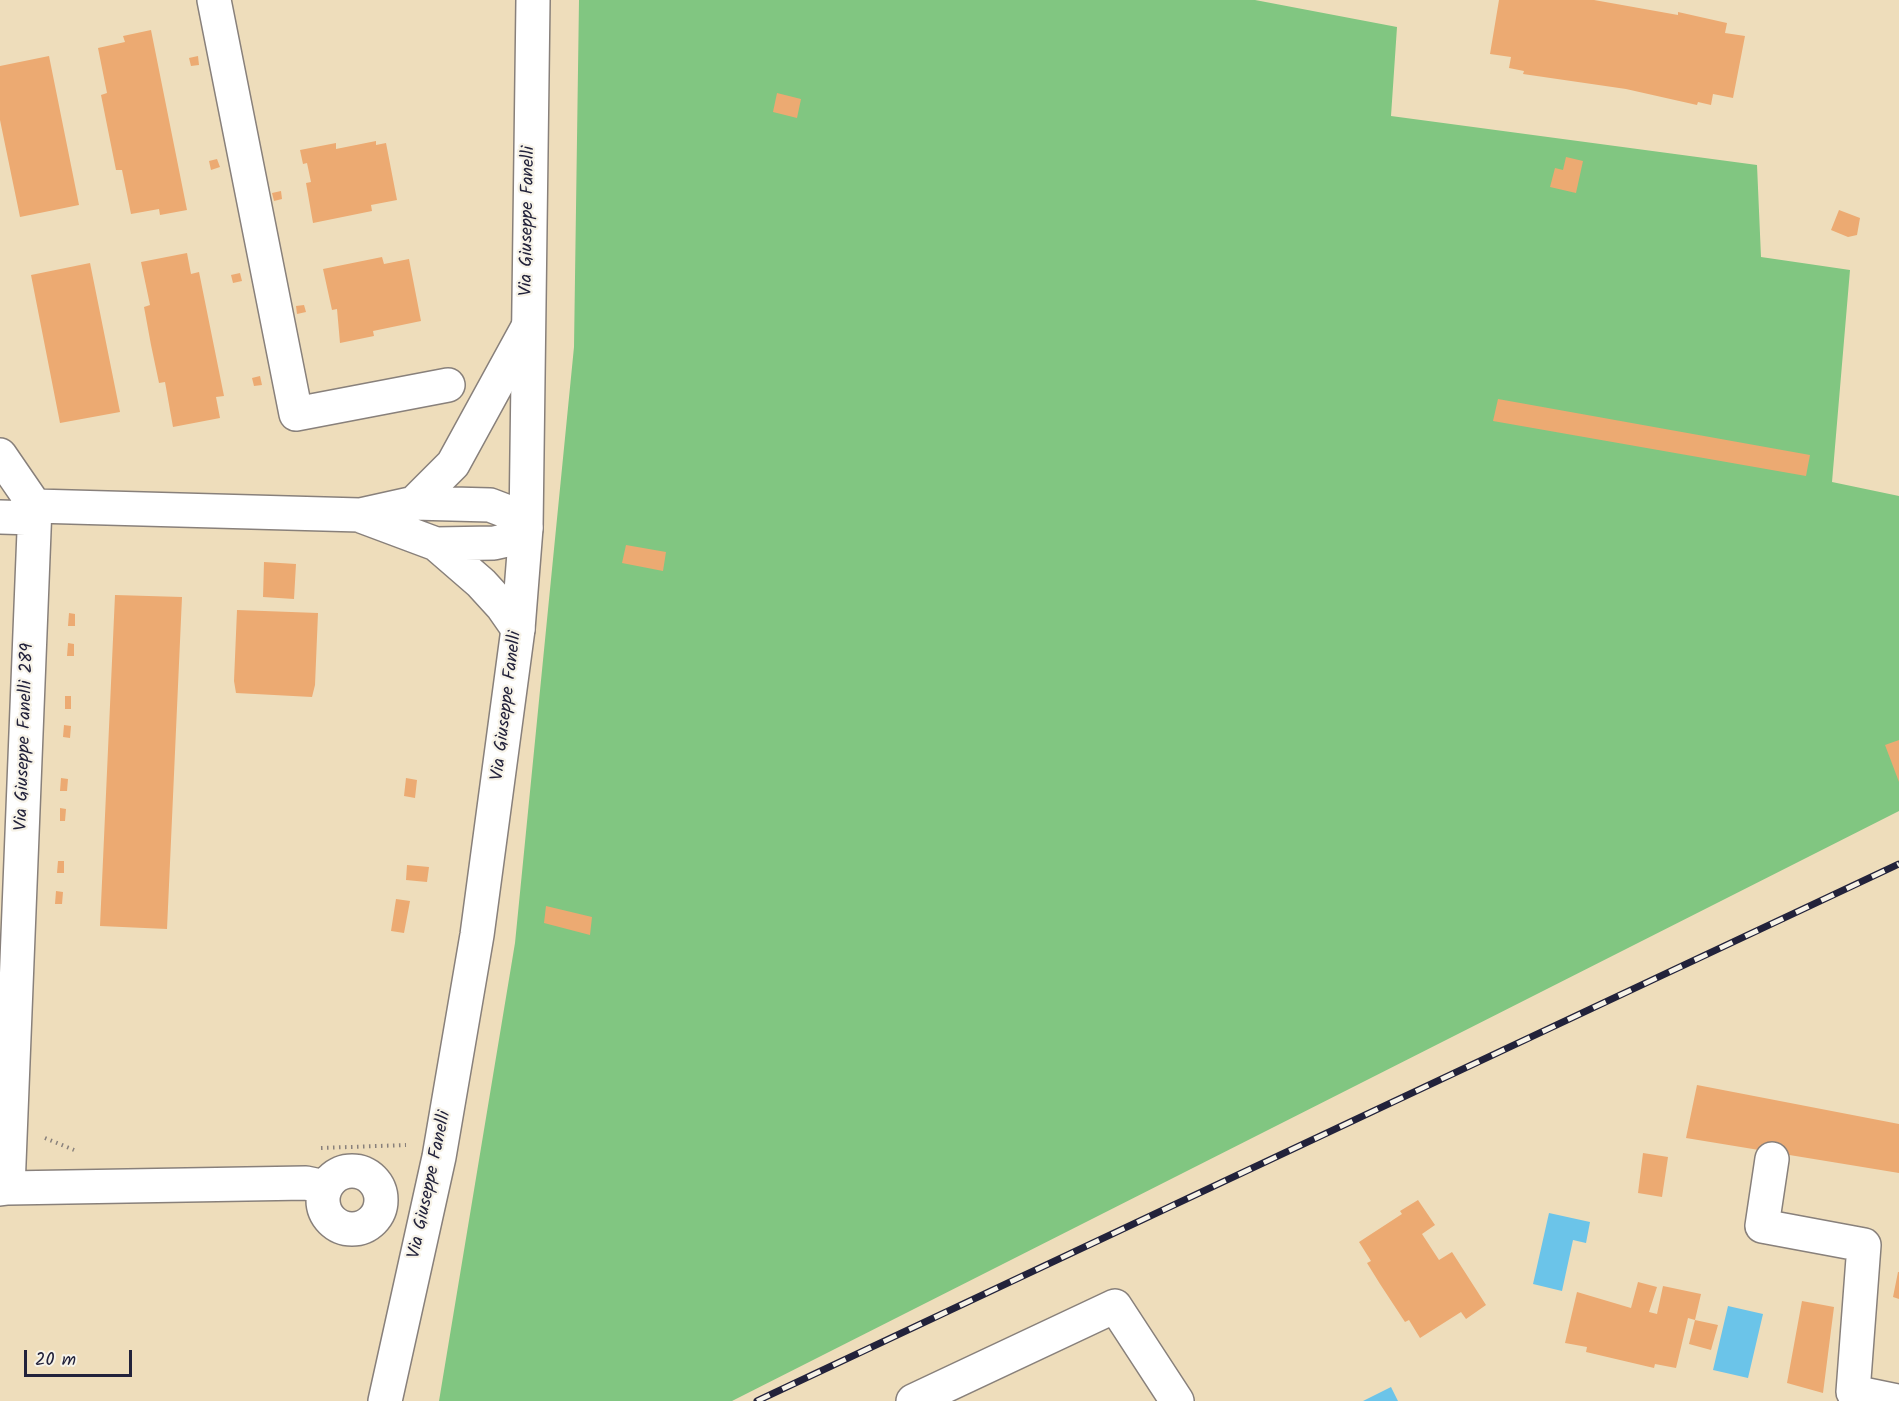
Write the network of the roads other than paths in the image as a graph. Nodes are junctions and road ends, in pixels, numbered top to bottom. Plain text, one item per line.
1 (214, 0) edge
2 (532, 0) edge
3 (528, 327) junction
4 (448, 385) dead end
5 (0, 455) edge
6 (414, 503) junction
7 (34, 512) junction
8 (360, 515) junction
9 (0, 517) edge
10 (526, 528) junction
11 (436, 544) junction
12 (518, 629) junction
13 (10, 935) edge
14 (1772, 1159) dead end
15 (325, 1187) dead end
16 (4, 1188) edge
17 (385, 1401) edge
18 (913, 1401) edge
19 (1177, 1401) edge
20 (1897, 1401) edge

1 - 4 street
2 - 3 street, Via Giuseppe Fanelli
3 - 6 street
3 - 10 street, Via Giuseppe Fanelli
5 - 7 street
6 - 8 street
6 - 10 street
7 - 8 street
7 - 9 street
7 - 13 street, Via Giuseppe Fanelli 289
8 - 11 street
10 - 11 street
10 - 12 street, Via Giuseppe Fanelli
11 - 12 street
12 - 17 street, Via Giuseppe Fanelli
13 - 16 street, Via Giuseppe Fanelli 289
14 - 20 street
15 - 16 street
18 - 19 street

